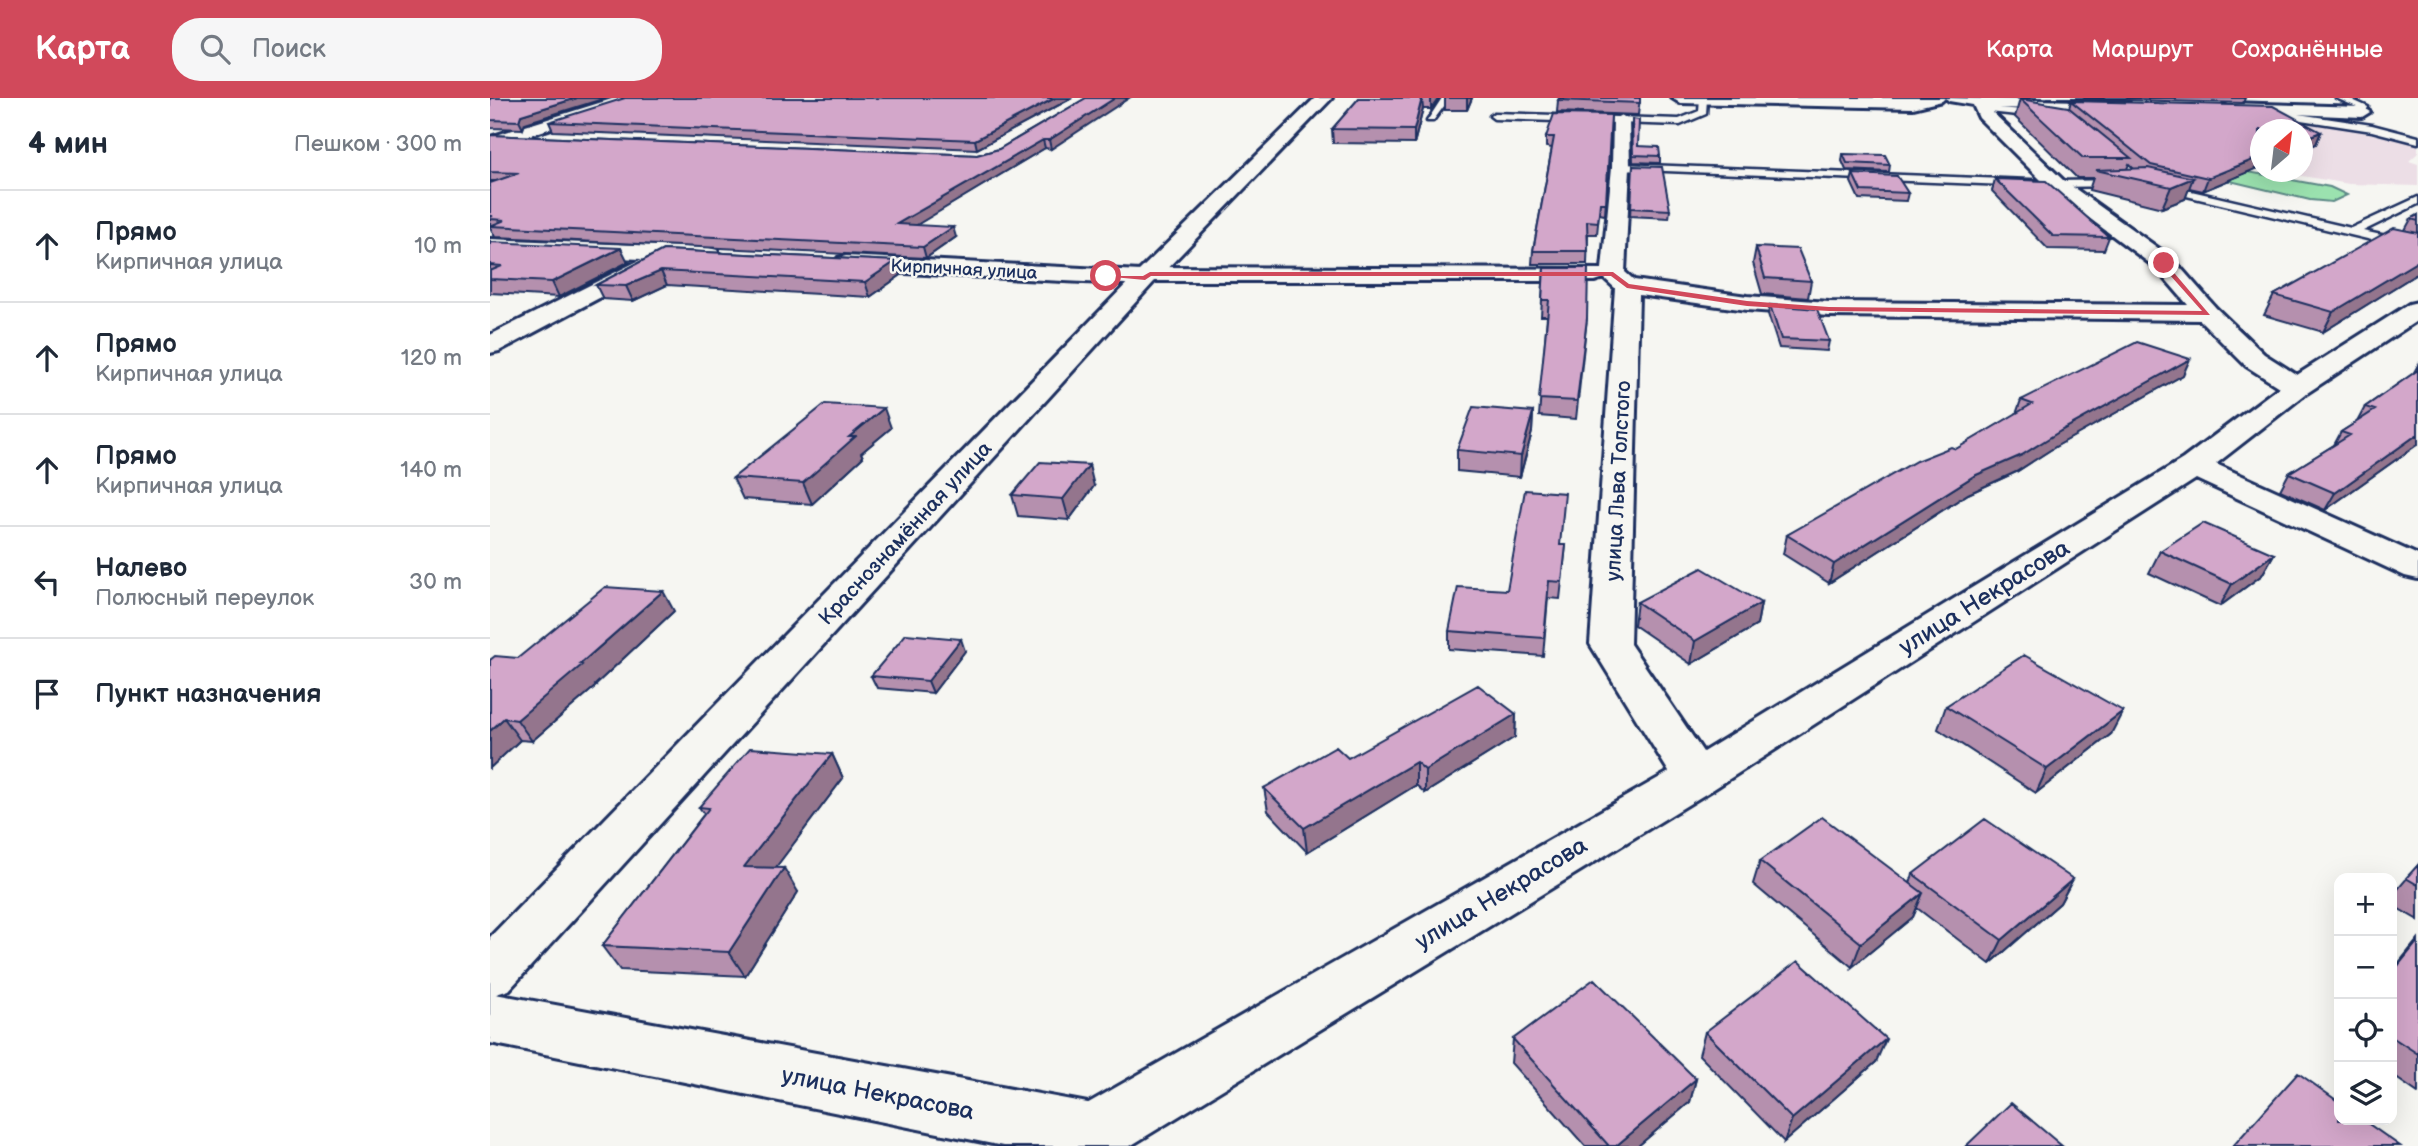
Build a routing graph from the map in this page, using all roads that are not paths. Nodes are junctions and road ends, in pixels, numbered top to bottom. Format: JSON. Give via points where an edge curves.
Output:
{"nodes":[{"id":1,"x":630,"y":98,"type":"edge"},
{"id":2,"x":1324,"y":98,"type":"edge"},
{"id":3,"x":1446,"y":98,"type":"edge"},
{"id":4,"x":1680,"y":98,"type":"edge"},
{"id":5,"x":1937,"y":98,"type":"edge"},
{"id":6,"x":1954,"y":98,"type":"edge"},
{"id":7,"x":2340,"y":98,"type":"edge"},
{"id":8,"x":1703,"y":99,"type":"edge"},
{"id":9,"x":1810,"y":99,"type":"edge"},
{"id":10,"x":1913,"y":103,"type":"junction"},
{"id":11,"x":1980,"y":105,"type":"junction"},
{"id":12,"x":2144,"y":106,"type":"edge"},
{"id":13,"x":2212,"y":108,"type":"edge"},
{"id":14,"x":2253,"y":109,"type":"junction"},
{"id":15,"x":2362,"y":112,"type":"joint"},
{"id":16,"x":1494,"y":116,"type":"dead end"},
{"id":17,"x":1430,"y":120,"type":"dead end"},
{"id":18,"x":1680,"y":122,"type":"junction"},
{"id":19,"x":490,"y":136,"type":"edge"},
{"id":20,"x":510,"y":137,"type":"junction"},
{"id":21,"x":1626,"y":138,"type":"junction"},
{"id":22,"x":565,"y":139,"type":"edge"},
{"id":23,"x":2418,"y":140,"type":"edge"},
{"id":24,"x":490,"y":143,"type":"edge"},
{"id":25,"x":2129,"y":183,"type":"edge"},
{"id":26,"x":2056,"y":184,"type":"junction"},
{"id":27,"x":2154,"y":186,"type":"edge"},
{"id":28,"x":2418,"y":200,"type":"edge"},
{"id":29,"x":2353,"y":232,"type":"junction"},
{"id":30,"x":490,"y":246,"type":"edge"},
{"id":31,"x":2418,"y":247,"type":"edge"},
{"id":32,"x":668,"y":253,"type":"junction"},
{"id":33,"x":736,"y":257,"type":"edge"},
{"id":34,"x":818,"y":261,"type":"edge"},
{"id":35,"x":1147,"y":276,"type":"junction"},
{"id":36,"x":1620,"y":280,"type":"junction"},
{"id":37,"x":2418,"y":309,"type":"edge"},
{"id":38,"x":2207,"y":313,"type":"junction"},
{"id":39,"x":490,"y":345,"type":"edge"},
{"id":40,"x":2297,"y":387,"type":"junction"},
{"id":41,"x":2194,"y":466,"type":"junction"},
{"id":42,"x":2418,"y":568,"type":"edge"},
{"id":43,"x":1696,"y":778,"type":"junction"},
{"id":44,"x":490,"y":973,"type":"edge"},
{"id":45,"x":490,"y":1018,"type":"edge"},
{"id":46,"x":1095,"y":1140,"type":"edge"}],
"edges":[{"from":1,"to":20,"type":"street"},
{"from":2,"to":35,"type":"street","name":"Краснознамённая улица"},
{"from":3,"to":17,"type":"lane"},
{"from":4,"to":8,"type":"street"},
{"from":5,"to":10,"type":"street"},
{"from":6,"to":11,"type":"street"},
{"from":7,"to":15,"type":"lane","via":[[2364,107]]},
{"from":8,"to":9,"type":"street"},
{"from":8,"to":18,"type":"lane","via":[[1703,112]]},
{"from":9,"to":10,"type":"street"},
{"from":10,"to":11,"type":"street"},
{"from":11,"to":12,"type":"street","via":[[2056,113]]},
{"from":11,"to":26,"type":"street"},
{"from":13,"to":14,"type":"street"},
{"from":14,"to":15,"type":"street"},
{"from":14,"to":23,"type":"lane"},
{"from":16,"to":21,"type":"lane"},
{"from":18,"to":21,"type":"lane"},
{"from":18,"to":21,"type":"lane"},
{"from":19,"to":20,"type":"street"},
{"from":20,"to":22,"type":"street"},
{"from":20,"to":24,"type":"street"},
{"from":21,"to":26,"type":"lane"},
{"from":21,"to":36,"type":"street","name":"улица Льва Толстого"},
{"from":25,"to":26,"type":"lane"},
{"from":26,"to":38,"type":"street","via":[[2164,263]]},
{"from":27,"to":29,"type":"lane"},
{"from":28,"to":29,"type":"lane"},
{"from":29,"to":31,"type":"lane"},
{"from":30,"to":32,"type":"street"},
{"from":32,"to":33,"type":"street"},
{"from":32,"to":39,"type":"street"},
{"from":34,"to":35,"type":"street","name":"Кирпичная улица"},
{"from":35,"to":36,"type":"street","name":"Кирпичная улица"},
{"from":35,"to":44,"type":"street","name":"Краснознамённая улица"},
{"from":36,"to":38,"type":"street","name":"Кирпичная улица","via":[[1747,303],[1829,309]]},
{"from":36,"to":43,"type":"street","name":"улица Льва Толстого","via":[[1610,644]]},
{"from":37,"to":40,"type":"street","name":"улица Некрасова"},
{"from":38,"to":40,"type":"street","via":[[2255,360]]},
{"from":40,"to":41,"type":"street","name":"улица Некрасова"},
{"from":41,"to":42,"type":"street"},
{"from":41,"to":43,"type":"street","name":"улица Некрасова"},
{"from":43,"to":46,"type":"street","name":"улица Некрасова"},
{"from":45,"to":46,"type":"street","name":"улица Некрасова"}]}
